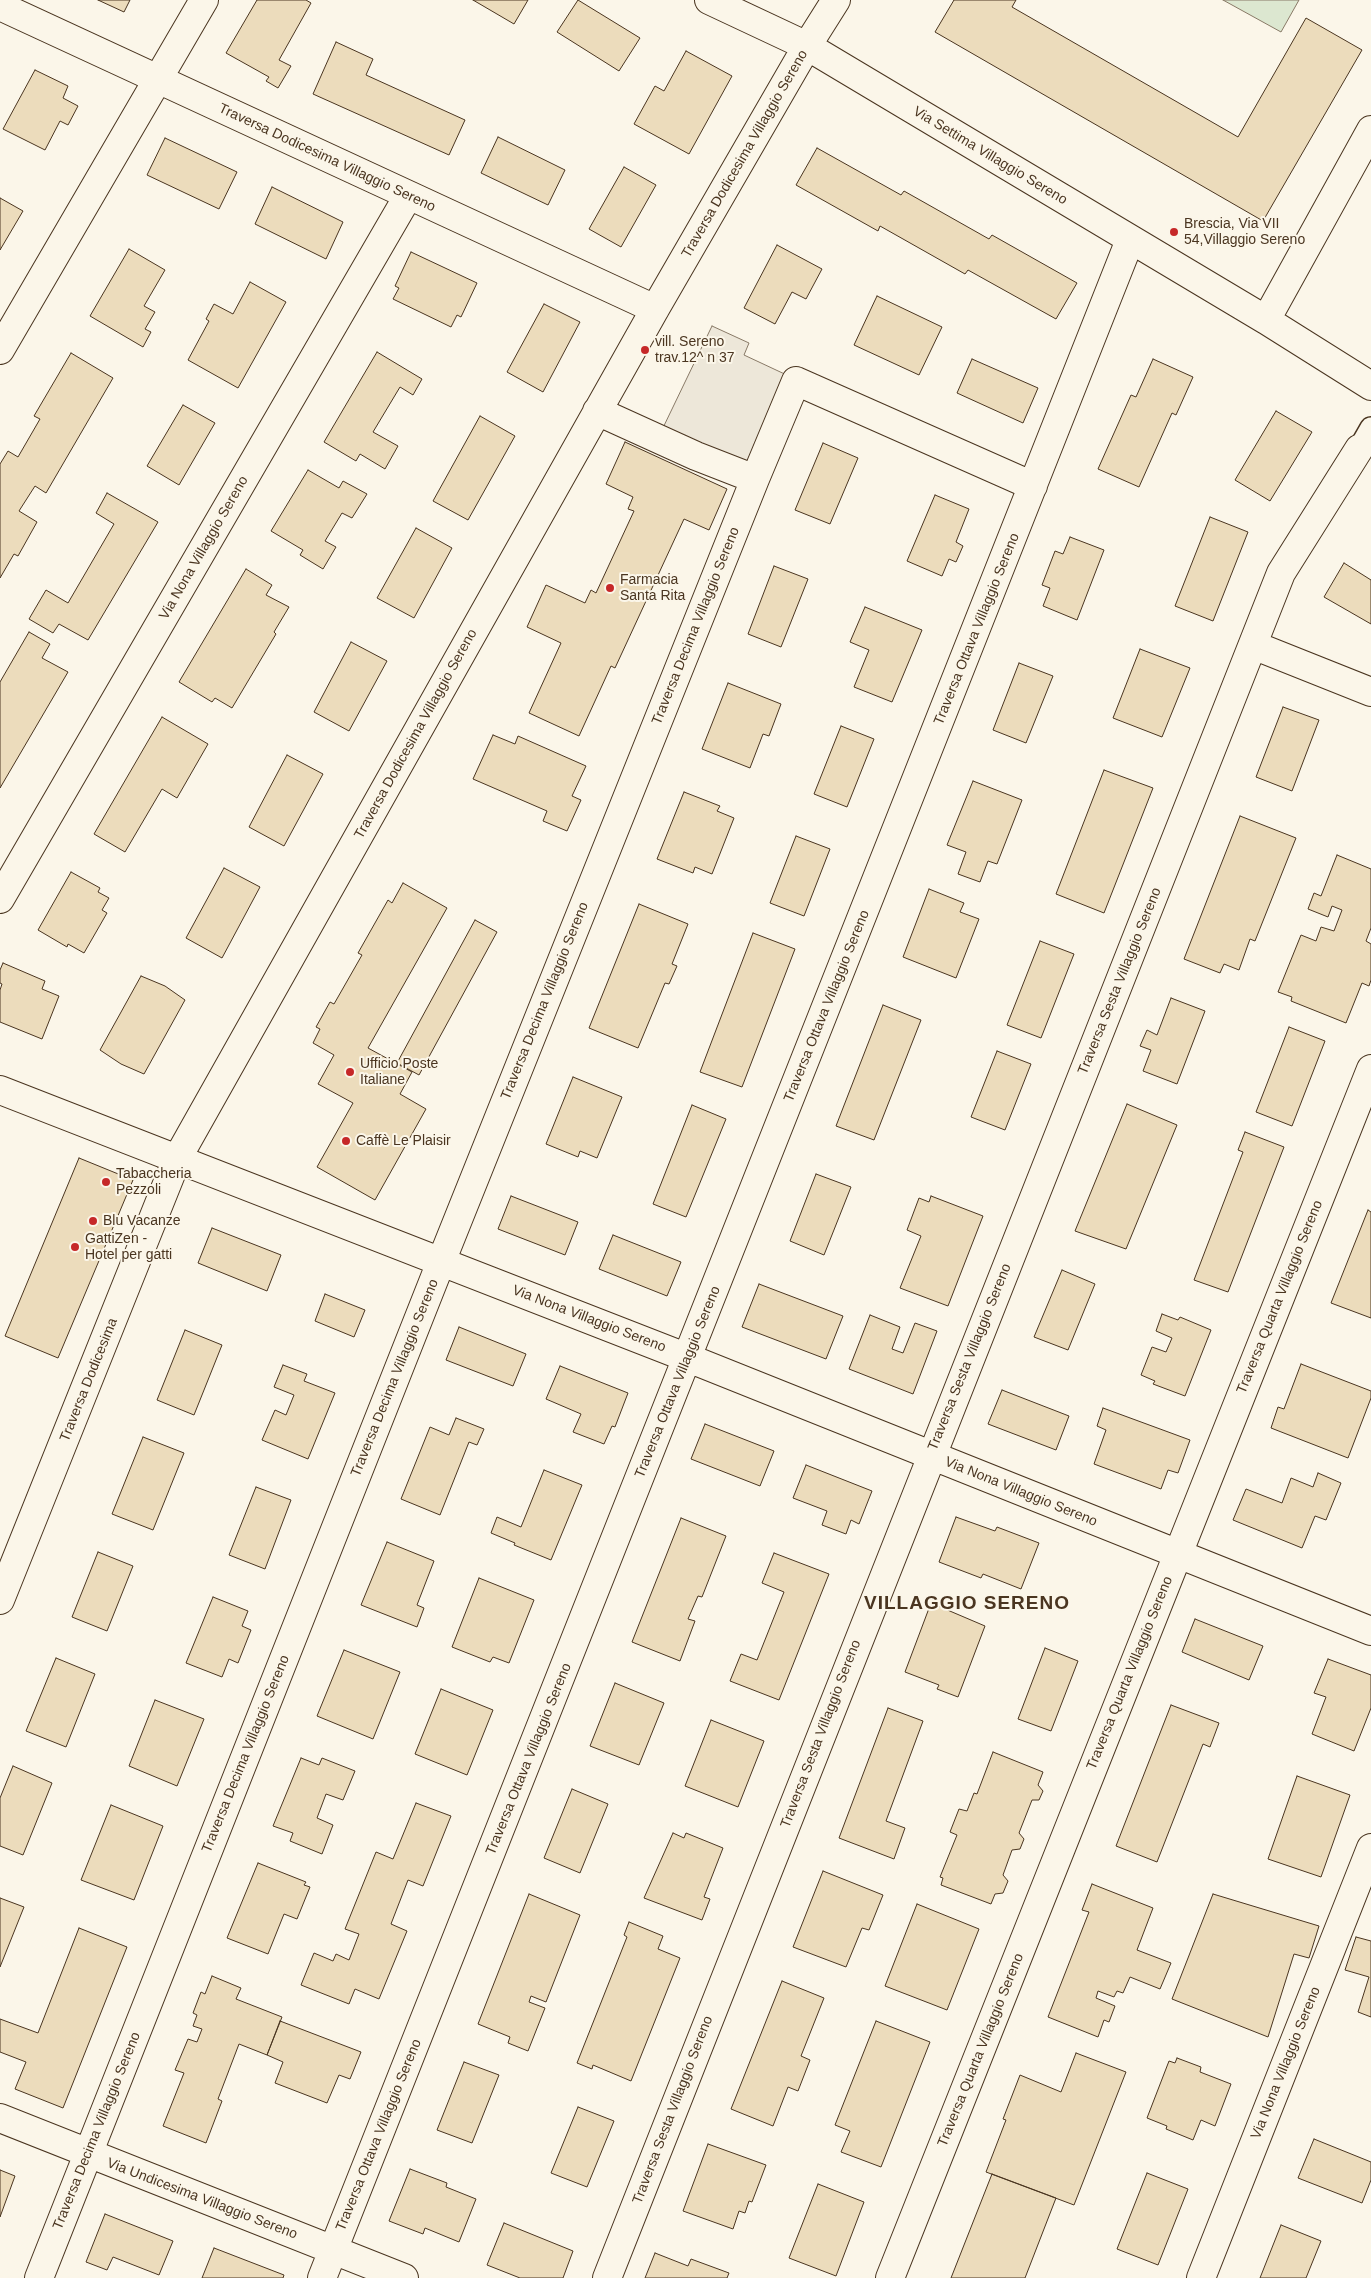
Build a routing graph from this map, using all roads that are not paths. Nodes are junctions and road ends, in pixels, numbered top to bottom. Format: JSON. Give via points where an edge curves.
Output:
{"nodes":[{"id":1,"x":204,"y":0,"type":"edge"},
{"id":2,"x":709,"y":0,"type":"edge"},
{"id":3,"x":836,"y":0,"type":"edge"},
{"id":4,"x":0,"y":6,"type":"edge"},
{"id":5,"x":807,"y":46,"type":"junction"},
{"id":6,"x":157,"y":78,"type":"junction"},
{"id":7,"x":1371,"y":130,"type":"edge"},
{"id":8,"x":408,"y":196,"type":"junction"},
{"id":9,"x":1130,"y":240,"type":"junction"},
{"id":10,"x":655,"y":309,"type":"junction"},
{"id":11,"x":1266,"y":320,"type":"junction"},
{"id":12,"x":0,"y":350,"type":"edge"},
{"id":13,"x":1371,"y":386,"type":"edge"},
{"id":14,"x":597,"y":412,"type":"junction"},
{"id":15,"x":1365,"y":438,"type":"edge"},
{"id":16,"x":755,"y":478,"type":"junction"},
{"id":17,"x":1033,"y":486,"type":"junction"},
{"id":18,"x":1253,"y":645,"type":"junction"},
{"id":19,"x":1371,"y":692,"type":"edge"},
{"id":20,"x":0,"y":899,"type":"edge"},
{"id":21,"x":1371,"y":1069,"type":"edge"},
{"id":22,"x":0,"y":1090,"type":"edge"},
{"id":23,"x":177,"y":1159,"type":"junction"},
{"id":24,"x":441,"y":1262,"type":"junction"},
{"id":25,"x":688,"y":1358,"type":"junction"},
{"id":26,"x":930,"y":1456,"type":"junction"},
{"id":27,"x":1177,"y":1554,"type":"junction"},
{"id":28,"x":0,"y":1600,"type":"edge"},
{"id":29,"x":1371,"y":1631,"type":"edge"},
{"id":30,"x":1371,"y":1848,"type":"edge"},
{"id":31,"x":0,"y":2118,"type":"edge"},
{"id":32,"x":88,"y":2154,"type":"junction"},
{"id":33,"x":333,"y":2250,"type":"junction"},
{"id":34,"x":39,"y":2278,"type":"edge"},
{"id":35,"x":322,"y":2278,"type":"edge"},
{"id":36,"x":404,"y":2278,"type":"edge"},
{"id":37,"x":607,"y":2278,"type":"edge"},
{"id":38,"x":890,"y":2278,"type":"edge"},
{"id":39,"x":1202,"y":2278,"type":"edge"}],
"edges":[{"from":1,"to":6,"type":"street"},
{"from":2,"to":5,"type":"street","name":"Via Settima Villaggio Sereno"},
{"from":3,"to":5,"type":"street","name":"Traversa Dodicesima Villaggio Sereno"},
{"from":4,"to":6,"type":"street","name":"Traversa Dodicesima Villaggio Sereno"},
{"from":5,"to":9,"type":"street","name":"Via Settima Villaggio Sereno"},
{"from":5,"to":10,"type":"street","name":"Traversa Dodicesima Villaggio Sereno"},
{"from":6,"to":8,"type":"street","name":"Traversa Dodicesima Villaggio Sereno"},
{"from":6,"to":12,"type":"street"},
{"from":7,"to":11,"type":"street"},
{"from":8,"to":10,"type":"street","name":"Traversa Dodicesima Villaggio Sereno"},
{"from":8,"to":20,"type":"street","name":"Via Nona Villaggio Sereno"},
{"from":9,"to":11,"type":"street","name":"Via Settima Villaggio Sereno"},
{"from":9,"to":17,"type":"street","name":"Traversa Ottava Villaggio Sereno"},
{"from":10,"to":14,"type":"street","name":"Traversa Dodicesima Villaggio Sereno"},
{"from":11,"to":13,"type":"street","name":"Via Settima Villaggio Sereno"},
{"from":14,"to":16,"type":"street"},
{"from":14,"to":23,"type":"street","name":"Traversa Dodicesima Villaggio Sereno"},
{"from":15,"to":18,"type":"street","name":"Traversa Sesta Villaggio Sereno","via":[[1281,573]]},
{"from":16,"to":17,"type":"street","name":"Traversa Decima Villaggio Sereno","via":[[796,381]]},
{"from":16,"to":24,"type":"street","name":"Traversa Decima Villaggio Sereno"},
{"from":17,"to":25,"type":"street","name":"Traversa Ottava Villaggio Sereno"},
{"from":18,"to":19,"type":"street"},
{"from":18,"to":26,"type":"street","name":"Traversa Sesta Villaggio Sereno"},
{"from":21,"to":27,"type":"street","name":"Traversa Quarta Villaggio Sereno"},
{"from":22,"to":23,"type":"street","name":"Via Nona Villaggio Sereno"},
{"from":23,"to":24,"type":"street","name":"Via Nona Villaggio Sereno"},
{"from":23,"to":28,"type":"street","name":"Traversa Dodicesima"},
{"from":24,"to":25,"type":"street","name":"Via Nona Villaggio Sereno"},
{"from":24,"to":32,"type":"street","name":"Traversa Decima Villaggio Sereno"},
{"from":25,"to":26,"type":"street","name":"Via Nona Villaggio Sereno"},
{"from":25,"to":33,"type":"street","name":"Traversa Ottava Villaggio Sereno"},
{"from":26,"to":27,"type":"street","name":"Via Nona Villaggio Sereno"},
{"from":26,"to":37,"type":"street","name":"Traversa Sesta Villaggio Sereno"},
{"from":27,"to":29,"type":"street","name":"Via Nona Villaggio Sereno"},
{"from":27,"to":38,"type":"street","name":"Traversa Quarta Villaggio Sereno"},
{"from":30,"to":39,"type":"street","name":"Via Nona Villaggio Sereno"},
{"from":31,"to":32,"type":"street","name":"Via Undicesima Villaggio Sereno"},
{"from":32,"to":33,"type":"street","name":"Via Undicesima Villaggio Sereno"},
{"from":32,"to":34,"type":"street","name":"Traversa Decima Villaggio Sereno"},
{"from":33,"to":35,"type":"street","name":"Traversa Ottava Villaggio Sereno"},
{"from":33,"to":36,"type":"street","name":"Via Undicesima Villaggio Sereno"}]}
